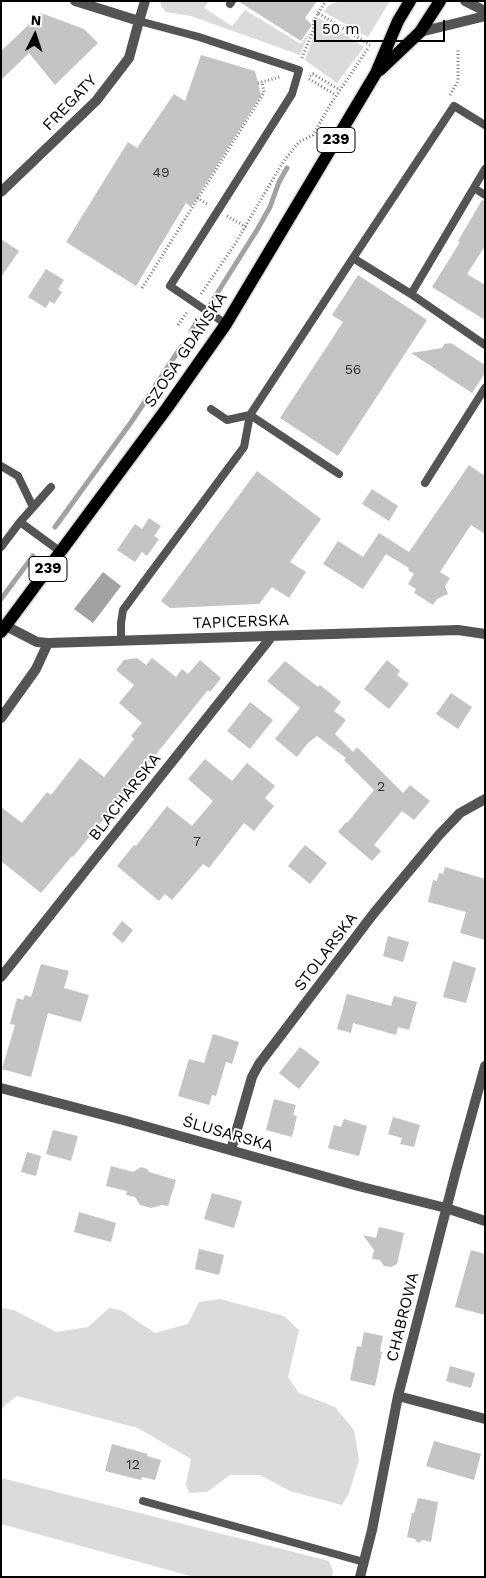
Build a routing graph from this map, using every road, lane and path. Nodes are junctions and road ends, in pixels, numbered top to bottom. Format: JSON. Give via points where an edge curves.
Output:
{"nodes":[{"id":1,"x":75,"y":1,"type":"edge"},
{"id":2,"x":145,"y":1,"type":"edge"},
{"id":3,"x":326,"y":1,"type":"edge"},
{"id":4,"x":410,"y":1,"type":"edge"},
{"id":5,"x":440,"y":1,"type":"edge"},
{"id":6,"x":465,"y":1,"type":"edge"},
{"id":7,"x":485,"y":11,"type":"edge"},
{"id":8,"x":318,"y":13,"type":"junction"},
{"id":9,"x":485,"y":16,"type":"edge"},
{"id":10,"x":139,"y":21,"type":"junction"},
{"id":11,"x":420,"y":32,"type":"junction"},
{"id":12,"x":375,"y":38,"type":"dead end"},
{"id":13,"x":370,"y":46,"type":"junction"},
{"id":14,"x":458,"y":48,"type":"dead end"},
{"id":15,"x":299,"y":70,"type":"junction"},
{"id":16,"x":376,"y":73,"type":"junction"},
{"id":17,"x":307,"y":78,"type":"dead end"},
{"id":18,"x":262,"y":82,"type":"dead end"},
{"id":19,"x":321,"y":86,"type":"dead end"},
{"id":20,"x":340,"y":90,"type":"junction"},
{"id":21,"x":336,"y":95,"type":"junction"},
{"id":22,"x":454,"y":106,"type":"junction"},
{"id":23,"x":485,"y":125,"type":"edge"},
{"id":24,"x":485,"y":169,"type":"edge"},
{"id":25,"x":474,"y":188,"type":"junction"},
{"id":26,"x":1,"y":192,"type":"edge"},
{"id":27,"x":485,"y":195,"type":"edge"},
{"id":28,"x":353,"y":258,"type":"junction"},
{"id":29,"x":142,"y":288,"type":"dead end"},
{"id":30,"x":411,"y":294,"type":"junction"},
{"id":31,"x":198,"y":299,"type":"dead end"},
{"id":32,"x":190,"y":309,"type":"dead end"},
{"id":33,"x":226,"y":324,"type":"junction"},
{"id":34,"x":178,"y":325,"type":"dead end"},
{"id":35,"x":485,"y":346,"type":"edge"},
{"id":36,"x":485,"y":388,"type":"edge"},
{"id":37,"x":211,"y":409,"type":"dead end"},
{"id":38,"x":250,"y":415,"type":"junction"},
{"id":39,"x":1,"y":466,"type":"edge"},
{"id":40,"x":340,"y":474,"type":"dead end"},
{"id":41,"x":426,"y":483,"type":"dead end"},
{"id":42,"x":51,"y":487,"type":"dead end"},
{"id":43,"x":33,"y":507,"type":"junction"},
{"id":44,"x":20,"y":522,"type":"junction"},
{"id":45,"x":1,"y":547,"type":"edge"},
{"id":46,"x":60,"y":552,"type":"junction"},
{"id":47,"x":4,"y":629,"type":"edge"},
{"id":48,"x":483,"y":631,"type":"edge"},
{"id":49,"x":272,"y":636,"type":"junction"},
{"id":50,"x":121,"y":640,"type":"junction"},
{"id":51,"x":48,"y":643,"type":"junction"},
{"id":52,"x":1,"y":718,"type":"edge"},
{"id":53,"x":485,"y":799,"type":"edge"},
{"id":54,"x":1,"y":977,"type":"edge"},
{"id":55,"x":485,"y":1066,"type":"edge"},
{"id":56,"x":1,"y":1088,"type":"edge"},
{"id":57,"x":231,"y":1150,"type":"junction"},
{"id":58,"x":446,"y":1208,"type":"junction"},
{"id":59,"x":485,"y":1221,"type":"edge"},
{"id":60,"x":398,"y":1396,"type":"junction"},
{"id":61,"x":485,"y":1419,"type":"edge"},
{"id":62,"x":143,"y":1501,"type":"dead end"},
{"id":63,"x":364,"y":1562,"type":"junction"},
{"id":64,"x":360,"y":1577,"type":"edge"}],
"edges":[{"from":1,"to":10,"type":"street"},
{"from":2,"to":10,"type":"street","name":"FREGATY"},
{"from":3,"to":8,"type":"path"},
{"from":4,"to":16,"type":"main road","name":"SZOSA GDAŃSKA","number":"239"},
{"from":5,"to":11,"type":"main road","name":"SZOSA GDAŃSKA","number":"239"},
{"from":6,"to":7,"type":"street"},
{"from":8,"to":13,"type":"path"},
{"from":8,"to":15,"type":"path"},
{"from":9,"to":11,"type":"street"},
{"from":10,"to":15,"type":"lane"},
{"from":10,"to":26,"type":"street","name":"FREGATY","via":[[129,58],[96,101]]},
{"from":11,"to":16,"type":"main road","name":"SZOSA GDAŃSKA","number":"239"},
{"from":12,"to":13,"type":"path"},
{"from":13,"to":20,"type":"path"},
{"from":14,"to":22,"type":"path","via":[[458,81],[448,100]]},
{"from":15,"to":33,"type":"lane","via":[[292,94],[170,286]]},
{"from":16,"to":33,"type":"main road","name":"SZOSA GDAŃSKA","number":"239"},
{"from":17,"to":20,"type":"path","via":[[313,74]]},
{"from":18,"to":29,"type":"path","via":[[264,92],[260,99]]},
{"from":19,"to":21,"type":"path"},
{"from":20,"to":21,"type":"path"},
{"from":21,"to":31,"type":"path","via":[[313,135],[299,142],[283,162]]},
{"from":22,"to":23,"type":"lane"},
{"from":22,"to":28,"type":"lane"},
{"from":24,"to":25,"type":"lane"},
{"from":25,"to":27,"type":"lane"},
{"from":25,"to":30,"type":"lane"},
{"from":28,"to":30,"type":"lane"},
{"from":28,"to":38,"type":"lane"},
{"from":30,"to":35,"type":"lane"},
{"from":32,"to":34,"type":"path"},
{"from":33,"to":46,"type":"main road","name":"SZOSA GDAŃSKA","number":"239"},
{"from":36,"to":41,"type":"lane"},
{"from":37,"to":38,"type":"lane","via":[[227,420]]},
{"from":38,"to":40,"type":"lane"},
{"from":38,"to":50,"type":"lane","via":[[244,447],[123,610]]},
{"from":39,"to":43,"type":"lane","via":[[18,476]]},
{"from":42,"to":43,"type":"lane"},
{"from":43,"to":44,"type":"lane"},
{"from":44,"to":45,"type":"lane"},
{"from":44,"to":46,"type":"lane"},
{"from":46,"to":47,"type":"main road","name":"SZOSA GDAŃSKA","number":"239"},
{"from":47,"to":51,"type":"street","name":"TAPICERSKA"},
{"from":48,"to":49,"type":"street","name":"TAPICERSKA"},
{"from":49,"to":50,"type":"street","name":"TAPICERSKA"},
{"from":49,"to":54,"type":"street","name":"BLACHARSKA"},
{"from":50,"to":51,"type":"street","name":"TAPICERSKA"},
{"from":51,"to":52,"type":"street","via":[[36,669]]},
{"from":53,"to":57,"type":"street","name":"STOLARSKA","via":[[460,812],[439,835],[374,913],[259,1064],[252,1077]]},
{"from":55,"to":58,"type":"street","name":"CHABROWA"},
{"from":56,"to":57,"type":"street","name":"ŚLUSARSKA"},
{"from":57,"to":58,"type":"street","name":"ŚLUSARSKA"},
{"from":58,"to":59,"type":"street","name":"ŚLUSARSKA"},
{"from":58,"to":60,"type":"street","name":"CHABROWA"},
{"from":60,"to":61,"type":"street"},
{"from":60,"to":63,"type":"street","name":"CHABROWA"},
{"from":62,"to":63,"type":"lane"},
{"from":63,"to":64,"type":"street","name":"CHABROWA"}]}
